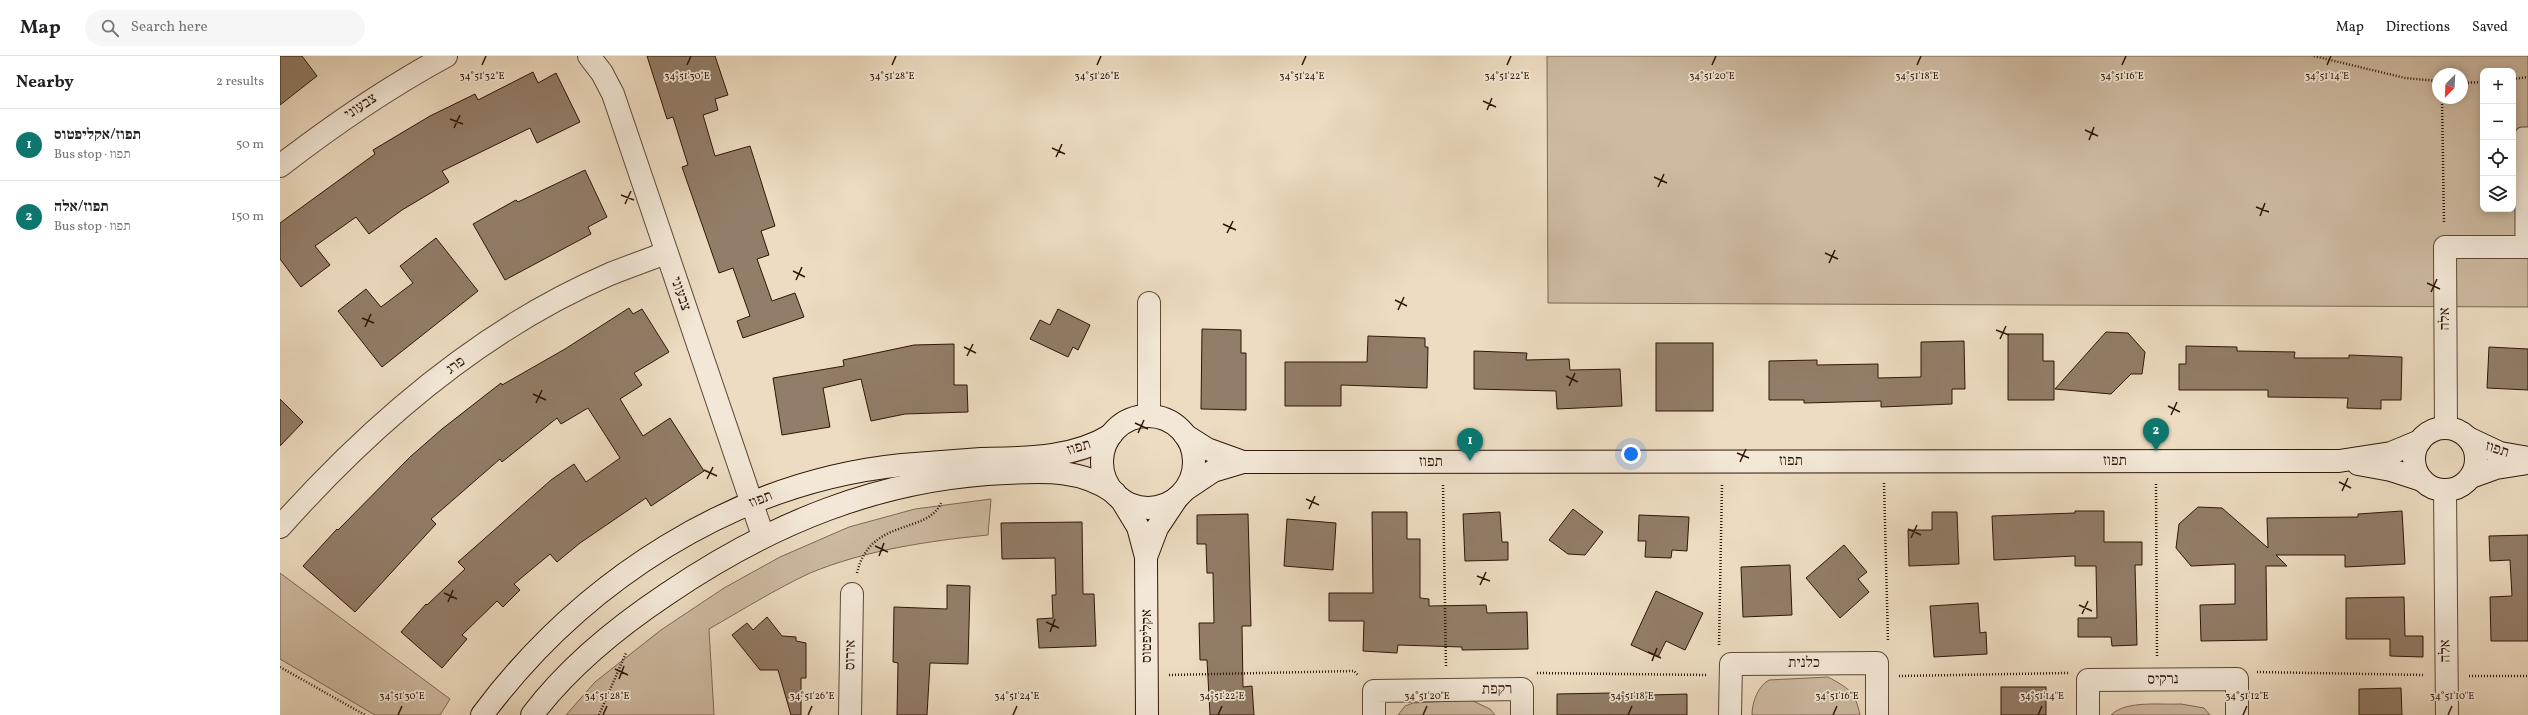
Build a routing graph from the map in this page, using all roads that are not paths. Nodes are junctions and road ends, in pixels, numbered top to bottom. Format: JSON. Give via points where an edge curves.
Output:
{"nodes":[{"id":1,"x":446,"y":56,"type":"edge"},
{"id":2,"x":589,"y":56,"type":"edge"},
{"id":3,"x":2528,"y":134,"type":"edge"},
{"id":4,"x":280,"y":166,"type":"edge"},
{"id":5,"x":2525,"y":247,"type":"edge"},
{"id":6,"x":666,"y":253,"type":"junction"},
{"id":7,"x":1149,"y":303,"type":"dead end"},
{"id":8,"x":1149,"y":416,"type":"junction"},
{"id":9,"x":2446,"y":428,"type":"junction"},
{"id":10,"x":1110,"y":435,"type":"junction"},
{"id":11,"x":1185,"y":435,"type":"junction"},
{"id":12,"x":2468,"y":438,"type":"junction"},
{"id":13,"x":2420,"y":441,"type":"junction"},
{"id":14,"x":2528,"y":458,"type":"edge"},
{"id":15,"x":2339,"y":461,"type":"junction"},
{"id":16,"x":1243,"y":462,"type":"junction"},
{"id":17,"x":2528,"y":463,"type":"edge"},
{"id":18,"x":2471,"y":477,"type":"junction"},
{"id":19,"x":2422,"y":480,"type":"junction"},
{"id":20,"x":2445,"y":490,"type":"junction"},
{"id":21,"x":1183,"y":492,"type":"junction"},
{"id":22,"x":1118,"y":496,"type":"junction"},
{"id":23,"x":751,"y":503,"type":"junction"},
{"id":24,"x":280,"y":527,"type":"edge"},
{"id":25,"x":762,"y":536,"type":"junction"},
{"id":26,"x":1146,"y":557,"type":"junction"},
{"id":27,"x":852,"y":594,"type":"road end"},
{"id":28,"x":482,"y":715,"type":"edge"},
{"id":29,"x":532,"y":715,"type":"edge"},
{"id":30,"x":850,"y":715,"type":"edge"},
{"id":31,"x":1147,"y":715,"type":"edge"},
{"id":32,"x":1374,"y":715,"type":"edge"},
{"id":33,"x":1522,"y":715,"type":"edge"},
{"id":34,"x":1730,"y":715,"type":"edge"},
{"id":35,"x":1877,"y":715,"type":"edge"},
{"id":36,"x":2088,"y":715,"type":"edge"},
{"id":37,"x":2237,"y":715,"type":"edge"},
{"id":38,"x":2447,"y":715,"type":"edge"}],
"edges":[{"from":1,"to":4,"type":"street","name":"צבעוני","via":[[401,81],[346,117]]},
{"from":2,"to":6,"type":"street","name":"צבעוני","via":[[613,94]]},
{"from":3,"to":5,"type":"lane","via":[[2522,134]]},
{"from":5,"to":9,"type":"street","name":"אלה","via":[[2445,247]]},
{"from":6,"to":23,"type":"street","name":"צבעוני"},
{"from":6,"to":24,"type":"street","name":"פרג","via":[[609,275],[553,303],[500,334],[448,370],[352,452]]},
{"from":7,"to":8,"type":"street"},
{"from":8,"to":10,"type":"street","via":[[1123,423]]},
{"from":8,"to":11,"type":"street","via":[[1167,420]]},
{"from":9,"to":12,"type":"street","via":[[2458,430]]},
{"from":9,"to":13,"type":"street","via":[[2434,430]]},
{"from":10,"to":22,"type":"street","via":[[1103,452],[1102,470],[1109,486]]},
{"from":10,"to":23,"type":"street","name":"תפוז","via":[[1082,448],[1043,456],[901,465],[847,474],[800,486]]},
{"from":11,"to":16,"type":"street","name":"תפוז","via":[[1207,449]]},
{"from":11,"to":21,"type":"street","via":[[1191,446],[1194,463],[1190,480]]},
{"from":12,"to":14,"type":"street","name":"תפוז","via":[[2500,453]]},
{"from":12,"to":18,"type":"street","via":[[2475,448],[2477,460]]},
{"from":13,"to":15,"type":"street","name":"תפוז","via":[[2391,453]]},
{"from":13,"to":19,"type":"street","via":[[2414,458],[2416,470]]},
{"from":15,"to":16,"type":"street","name":"תפוז"},
{"from":15,"to":19,"type":"street","name":"תפוז","via":[[2391,470]]},
{"from":16,"to":21,"type":"street","name":"תפוז","via":[[1213,471]]},
{"from":17,"to":18,"type":"street","name":"תפוז","via":[[2496,468]]},
{"from":18,"to":20,"type":"street","via":[[2456,488]]},
{"from":19,"to":20,"type":"street","via":[[2433,488]]},
{"from":20,"to":38,"type":"street","name":"אלה"},
{"from":21,"to":22,"type":"street","via":[[1173,501],[1156,507],[1138,507]]},
{"from":21,"to":26,"type":"street","name":"אקליפטוס","via":[[1158,528]]},
{"from":22,"to":25,"type":"street","name":"תפוז","via":[[1091,480],[1056,471],[991,473],[949,478],[862,497]]},
{"from":22,"to":26,"type":"street","name":"אקליפטוס","via":[[1138,527]]},
{"from":23,"to":25,"type":"street","name":"צבעוני"},
{"from":23,"to":28,"type":"street","name":"תפוז","via":[[721,516],[655,554],[580,607],[542,643],[506,683]]},
{"from":25,"to":29,"type":"street","name":"תפוז","via":[[708,566],[606,638],[570,671]]},
{"from":26,"to":31,"type":"street","name":"אקליפטוס"},
{"from":27,"to":30,"type":"street","name":"אירוס"},
{"from":32,"to":33,"type":"street","name":"רקפת","via":[[1374,691],[1522,689]]},
{"from":34,"to":35,"type":"street","name":"כלנית","via":[[1731,670],[1877,670]]},
{"from":36,"to":37,"type":"street","name":"נרקיס","via":[[2088,680],[2237,679]]}]}
